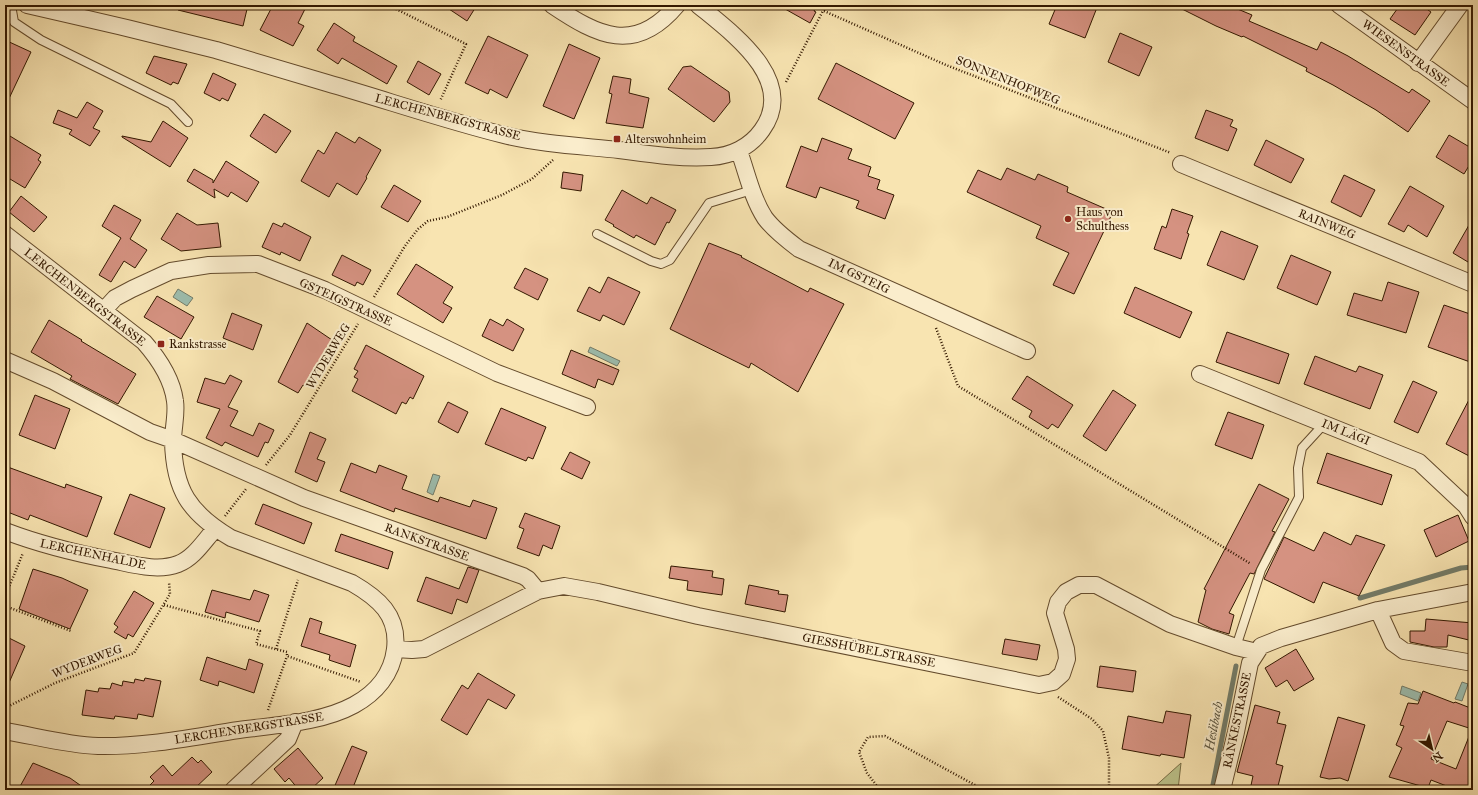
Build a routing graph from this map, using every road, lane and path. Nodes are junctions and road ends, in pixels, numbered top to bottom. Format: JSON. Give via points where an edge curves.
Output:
{"nodes":[{"id":1,"x":11,"y":5,"type":"edge"},
{"id":2,"x":27,"y":5,"type":"edge"},
{"id":3,"x":388,"y":5,"type":"edge"},
{"id":4,"x":552,"y":5,"type":"edge"},
{"id":5,"x":677,"y":5,"type":"edge"},
{"id":6,"x":699,"y":5,"type":"edge"},
{"id":7,"x":826,"y":5,"type":"edge"},
{"id":8,"x":1340,"y":5,"type":"edge"},
{"id":9,"x":1460,"y":5,"type":"edge"},
{"id":10,"x":824,"y":11,"type":"junction"},
{"id":11,"x":1418,"y":63,"type":"junction"},
{"id":12,"x":1473,"y":101,"type":"edge"},
{"id":13,"x":772,"y":106,"type":"junction"},
{"id":14,"x":434,"y":114,"type":"junction"},
{"id":15,"x":188,"y":122,"type":"dead end"},
{"id":16,"x":562,"y":144,"type":"junction"},
{"id":17,"x":739,"y":151,"type":"junction"},
{"id":18,"x":1181,"y":164,"type":"joint"},
{"id":19,"x":752,"y":190,"type":"junction"},
{"id":20,"x":5,"y":234,"type":"edge"},
{"id":21,"x":597,"y":234,"type":"dead end"},
{"id":22,"x":1473,"y":284,"type":"edge"},
{"id":23,"x":928,"y":307,"type":"junction"},
{"id":24,"x":104,"y":310,"type":"junction"},
{"id":25,"x":367,"y":310,"type":"junction"},
{"id":26,"x":1027,"y":351,"type":"dead end"},
{"id":27,"x":5,"y":360,"type":"edge"},
{"id":28,"x":1200,"y":374,"type":"dead end"},
{"id":29,"x":586,"y":407,"type":"dead end"},
{"id":30,"x":1324,"y":424,"type":"junction"},
{"id":31,"x":173,"y":440,"type":"junction"},
{"id":32,"x":257,"y":476,"type":"junction"},
{"id":33,"x":1473,"y":517,"type":"edge"},
{"id":34,"x":215,"y":528,"type":"junction"},
{"id":35,"x":5,"y":531,"type":"edge"},
{"id":36,"x":28,"y":540,"type":"junction"},
{"id":37,"x":303,"y":564,"type":"junction"},
{"id":38,"x":169,"y":568,"type":"junction"},
{"id":39,"x":1261,"y":570,"type":"junction"},
{"id":40,"x":538,"y":592,"type":"junction"},
{"id":41,"x":1473,"y":592,"type":"edge"},
{"id":42,"x":5,"y":597,"type":"edge"},
{"id":43,"x":164,"y":605,"type":"junction"},
{"id":44,"x":5,"y":606,"type":"edge"},
{"id":45,"x":1378,"y":610,"type":"junction"},
{"id":46,"x":71,"y":631,"type":"dead end"},
{"id":47,"x":1236,"y":647,"type":"junction"},
{"id":48,"x":276,"y":649,"type":"junction"},
{"id":49,"x":395,"y":649,"type":"junction"},
{"id":50,"x":1256,"y":652,"type":"junction"},
{"id":51,"x":287,"y":656,"type":"junction"},
{"id":52,"x":1473,"y":663,"type":"edge"},
{"id":53,"x":1039,"y":685,"type":"junction"},
{"id":54,"x":378,"y":688,"type":"junction"},
{"id":55,"x":5,"y":708,"type":"edge"},
{"id":56,"x":295,"y":722,"type":"junction"},
{"id":57,"x":263,"y":727,"type":"junction"},
{"id":58,"x":5,"y":731,"type":"edge"},
{"id":59,"x":233,"y":790,"type":"edge"},
{"id":60,"x":880,"y":790,"type":"edge"},
{"id":61,"x":984,"y":790,"type":"edge"},
{"id":62,"x":1109,"y":790,"type":"edge"},
{"id":63,"x":1222,"y":790,"type":"edge"}],
"edges":[{"from":1,"to":15,"type":"lane","via":[[14,22],[41,40],[171,104]]},
{"from":2,"to":14,"type":"street","name":"LERCHENBERGSTRASSE","via":[[215,50]]},
{"from":3,"to":14,"type":"path","via":[[466,44]]},
{"from":4,"to":5,"type":"street","via":[[599,32],[627,37],[655,26]]},
{"from":6,"to":13,"type":"street","name":"LERCHENBERGSTRASSE","via":[[744,44],[760,65],[771,89]]},
{"from":7,"to":10,"type":"path"},
{"from":8,"to":11,"type":"street","name":"WIESENSTRASSE"},
{"from":9,"to":11,"type":"street"},
{"from":10,"to":13,"type":"path"},
{"from":10,"to":18,"type":"path","name":"SONNENHOFWEG","via":[[946,65],[1183,157]]},
{"from":11,"to":12,"type":"street","name":"WIESENSTRASSE"},
{"from":13,"to":17,"type":"street","name":"LERCHENBERGSTRASSE","via":[[766,124],[756,138]]},
{"from":14,"to":16,"type":"street","name":"LERCHENBERGSTRASSE","via":[[506,135]]},
{"from":16,"to":17,"type":"street","name":"LERCHENBERGSTRASSE","via":[[694,158]]},
{"from":16,"to":25,"type":"path","name":"WYDERWEG","via":[[555,158],[532,178],[502,195],[447,217],[428,221],[418,229]]},
{"from":17,"to":19,"type":"street","name":"IM GSTEIG"},
{"from":18,"to":22,"type":"street","name":"RAINWEG"},
{"from":19,"to":21,"type":"lane","via":[[709,203],[670,260],[661,264]]},
{"from":19,"to":23,"type":"street","name":"IM GSTEIG","via":[[766,219],[800,249]]},
{"from":20,"to":24,"type":"street","name":"LERCHENBERGSTRASSE"},
{"from":23,"to":26,"type":"street","name":"IM GSTEIG"},
{"from":23,"to":39,"type":"path","via":[[958,386]]},
{"from":24,"to":25,"type":"street","name":"GSTEIGSTRASSE","via":[[115,298],[171,271],[209,264],[258,264],[325,290]]},
{"from":24,"to":31,"type":"street","name":"LERCHENBERGSTRASSE","via":[[144,342],[165,370],[175,402]]},
{"from":25,"to":29,"type":"street","name":"GSTEIGSTRASSE","via":[[497,373]]},
{"from":25,"to":32,"type":"path","name":"WYDERWEG","via":[[290,435]]},
{"from":27,"to":31,"type":"street","name":"RANKSTRASSE","via":[[53,381],[150,432]]},
{"from":28,"to":30,"type":"street","name":"IM LÄGI"},
{"from":30,"to":33,"type":"street","name":"IM LÄGI","via":[[1419,462],[1466,506]]},
{"from":30,"to":39,"type":"lane","via":[[1302,448],[1298,468],[1299,497]]},
{"from":31,"to":32,"type":"street","name":"RANKSTRASSE"},
{"from":31,"to":34,"type":"street","name":"LERCHENBERGSTRASSE","via":[[175,473],[181,487],[202,518]]},
{"from":32,"to":34,"type":"path","name":"WYDERWEG"},
{"from":32,"to":40,"type":"street","name":"RANKSTRASSE","via":[[304,498],[523,576]]},
{"from":34,"to":37,"type":"street","name":"LERCHENBERGSTRASSE","via":[[231,538]]},
{"from":34,"to":38,"type":"street","name":"LERCHENHALDE","via":[[192,555]]},
{"from":35,"to":36,"type":"street","name":"LERCHENHALDE"},
{"from":36,"to":38,"type":"street","name":"LERCHENHALDE","via":[[144,567]]},
{"from":36,"to":42,"type":"path"},
{"from":37,"to":48,"type":"path"},
{"from":37,"to":49,"type":"street","name":"LERCHENBERGSTRASSE","via":[[352,583],[376,598],[393,625]]},
{"from":38,"to":43,"type":"path","name":"WYDERWEG","via":[[170,594]]},
{"from":39,"to":47,"type":"lane"},
{"from":40,"to":49,"type":"street","name":"GIESSHÜBELSTRASSE","via":[[430,647],[418,650]]},
{"from":40,"to":53,"type":"street","name":"GIESSHÜBELSTRASSE","via":[[564,586],[575,587],[698,616]]},
{"from":41,"to":45,"type":"street"},
{"from":43,"to":48,"type":"path","via":[[260,631],[256,644]]},
{"from":43,"to":55,"type":"path","name":"WYDERWEG","via":[[134,653],[55,683]]},
{"from":44,"to":46,"type":"path"},
{"from":45,"to":50,"type":"street","via":[[1281,638],[1261,646]]},
{"from":45,"to":52,"type":"street","via":[[1392,642],[1404,651]]},
{"from":47,"to":50,"type":"street"},
{"from":47,"to":53,"type":"street","via":[[1170,624],[1096,584],[1079,585],[1066,592],[1058,602],[1055,613],[1066,649],[1067,659],[1062,674],[1053,682]]},
{"from":48,"to":51,"type":"path","via":[[287,652]]},
{"from":49,"to":54,"type":"street","name":"LERCHENBERGSTRASSE","via":[[391,667]]},
{"from":50,"to":63,"type":"street","name":"RÄNKESTRASSE","via":[[1250,663]]},
{"from":51,"to":54,"type":"path"},
{"from":51,"to":57,"type":"path"},
{"from":53,"to":62,"type":"path","via":[[1092,719],[1103,731],[1109,758]]},
{"from":54,"to":56,"type":"street","name":"LERCHENBERGSTRASSE","via":[[354,705],[338,712]]},
{"from":56,"to":57,"type":"street","name":"LERCHENBERGSTRASSE"},
{"from":56,"to":59,"type":"street","via":[[288,739]]},
{"from":57,"to":58,"type":"street","name":"LERCHENBERGSTRASSE","via":[[116,746],[77,744]]},
{"from":60,"to":61,"type":"path","via":[[867,772],[859,752],[868,737],[885,736]]}]}
